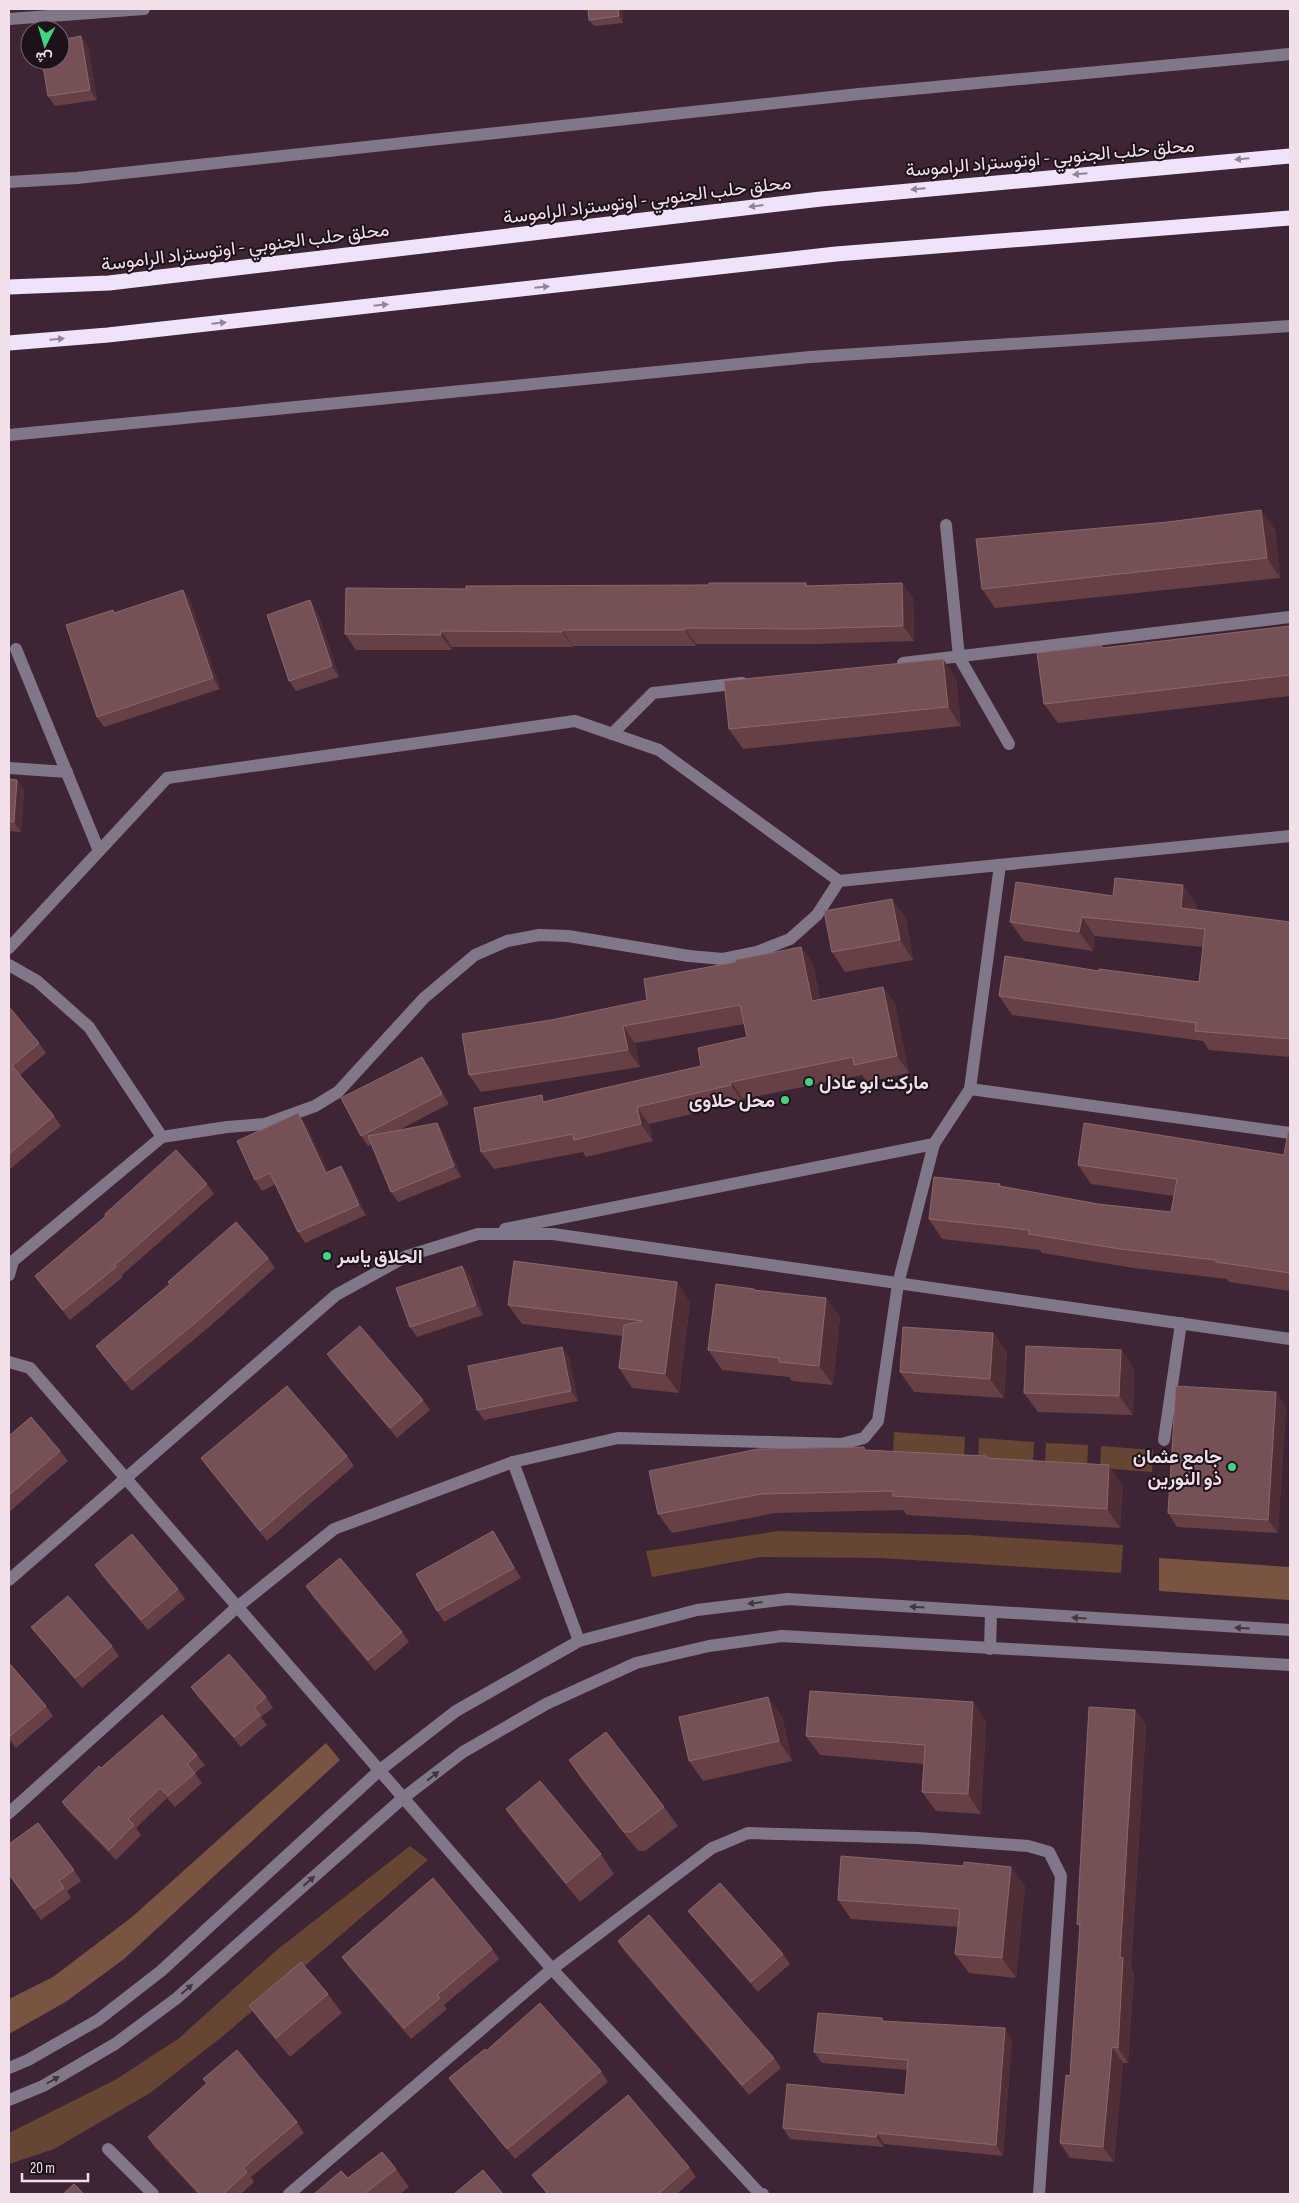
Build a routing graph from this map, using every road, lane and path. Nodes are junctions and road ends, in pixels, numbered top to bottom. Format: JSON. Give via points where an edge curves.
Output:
{"nodes":[{"id":1,"x":144,"y":9,"type":"edge"},
{"id":2,"x":9,"y":19,"type":"edge"},
{"id":3,"x":1290,"y":54,"type":"edge"},
{"id":4,"x":1290,"y":156,"type":"edge"},
{"id":5,"x":9,"y":182,"type":"edge"},
{"id":6,"x":1290,"y":218,"type":"edge"},
{"id":7,"x":9,"y":287,"type":"edge"},
{"id":8,"x":1290,"y":326,"type":"edge"},
{"id":9,"x":9,"y":343,"type":"edge"},
{"id":10,"x":9,"y":435,"type":"edge"},
{"id":11,"x":946,"y":525,"type":"dead end"},
{"id":12,"x":1290,"y":617,"type":"edge"},
{"id":13,"x":16,"y":649,"type":"dead end"},
{"id":14,"x":959,"y":657,"type":"junction"},
{"id":15,"x":890,"y":665,"type":"edge"},
{"id":16,"x":752,"y":681,"type":"edge"},
{"id":17,"x":612,"y":734,"type":"junction"},
{"id":18,"x":1009,"y":744,"type":"dead end"},
{"id":19,"x":9,"y":768,"type":"edge"},
{"id":20,"x":67,"y":772,"type":"junction"},
{"id":21,"x":1288,"y":840,"type":"edge"},
{"id":22,"x":99,"y":852,"type":"junction"},
{"id":23,"x":1000,"y":865,"type":"junction"},
{"id":24,"x":839,"y":881,"type":"junction"},
{"id":25,"x":9,"y":948,"type":"edge"},
{"id":26,"x":9,"y":966,"type":"edge"},
{"id":27,"x":970,"y":1089,"type":"junction"},
{"id":28,"x":1290,"y":1133,"type":"edge"},
{"id":29,"x":162,"y":1137,"type":"junction"},
{"id":30,"x":934,"y":1144,"type":"junction"},
{"id":31,"x":478,"y":1234,"type":"junction"},
{"id":32,"x":9,"y":1274,"type":"edge"},
{"id":33,"x":898,"y":1284,"type":"junction"},
{"id":34,"x":1181,"y":1323,"type":"junction"},
{"id":35,"x":1290,"y":1339,"type":"edge"},
{"id":36,"x":9,"y":1362,"type":"edge"},
{"id":37,"x":1164,"y":1440,"type":"dead end"},
{"id":38,"x":514,"y":1462,"type":"junction"},
{"id":39,"x":125,"y":1479,"type":"junction"},
{"id":40,"x":9,"y":1580,"type":"edge"},
{"id":41,"x":236,"y":1608,"type":"junction"},
{"id":42,"x":991,"y":1612,"type":"junction"},
{"id":43,"x":1290,"y":1630,"type":"edge"},
{"id":44,"x":579,"y":1641,"type":"junction"},
{"id":45,"x":990,"y":1649,"type":"junction"},
{"id":46,"x":1290,"y":1665,"type":"edge"},
{"id":47,"x":380,"y":1770,"type":"junction"},
{"id":48,"x":403,"y":1798,"type":"junction"},
{"id":49,"x":9,"y":1812,"type":"edge"},
{"id":50,"x":552,"y":1969,"type":"junction"},
{"id":51,"x":9,"y":2068,"type":"edge"},
{"id":52,"x":9,"y":2100,"type":"edge"},
{"id":53,"x":108,"y":2149,"type":"dead end"},
{"id":54,"x":152,"y":2194,"type":"edge"},
{"id":55,"x":289,"y":2194,"type":"edge"},
{"id":56,"x":761,"y":2194,"type":"edge"},
{"id":57,"x":1039,"y":2194,"type":"edge"}],
"edges":[{"from":1,"to":2,"type":"street"},
{"from":3,"to":5,"type":"street","via":[[859,94],[87,177]]},
{"from":4,"to":7,"type":"highway","name":"محلق حلب الجنوبي - اوتوستراد الراموسة","one_way":true,"via":[[821,198],[109,283]]},
{"from":9,"to":6,"type":"highway","one_way":true,"via":[[108,335],[836,254]]},
{"from":8,"to":10,"type":"street","via":[[810,357]]},
{"from":11,"to":14,"type":"street"},
{"from":12,"to":14,"type":"street"},
{"from":13,"to":20,"type":"street"},
{"from":14,"to":15,"type":"street"},
{"from":14,"to":18,"type":"street"},
{"from":16,"to":17,"type":"street","via":[[654,693]]},
{"from":17,"to":22,"type":"street","via":[[575,722],[167,778]]},
{"from":17,"to":24,"type":"street","via":[[659,750]]},
{"from":19,"to":20,"type":"street"},
{"from":20,"to":22,"type":"street"},
{"from":21,"to":23,"type":"street"},
{"from":22,"to":25,"type":"street"},
{"from":23,"to":24,"type":"street"},
{"from":23,"to":27,"type":"street"},
{"from":24,"to":29,"type":"street","via":[[817,915],[790,939],[757,952],[723,959],[568,936],[540,935],[506,941],[475,955],[424,998],[338,1092],[315,1106],[264,1124]]},
{"from":26,"to":29,"type":"street","via":[[37,981],[89,1026]]},
{"from":27,"to":28,"type":"street"},
{"from":27,"to":30,"type":"street"},
{"from":29,"to":32,"type":"street","via":[[13,1261]]},
{"from":30,"to":31,"type":"street"},
{"from":30,"to":33,"type":"street"},
{"from":31,"to":33,"type":"street","via":[[553,1234]]},
{"from":31,"to":39,"type":"street","via":[[407,1256],[336,1295]]},
{"from":33,"to":34,"type":"street"},
{"from":33,"to":38,"type":"street","via":[[878,1421],[864,1438],[840,1444],[618,1438]]},
{"from":34,"to":35,"type":"street"},
{"from":34,"to":37,"type":"street"},
{"from":36,"to":39,"type":"street","via":[[30,1368]]},
{"from":38,"to":41,"type":"street","via":[[334,1529]]},
{"from":38,"to":44,"type":"street"},
{"from":39,"to":40,"type":"street"},
{"from":39,"to":41,"type":"street"},
{"from":41,"to":47,"type":"street"},
{"from":41,"to":49,"type":"street"},
{"from":43,"to":42,"type":"street","one_way":true},
{"from":42,"to":44,"type":"street","one_way":true,"via":[[788,1599],[697,1610]]},
{"from":42,"to":45,"type":"street"},
{"from":44,"to":47,"type":"street","via":[[456,1711]]},
{"from":45,"to":46,"type":"street"},
{"from":48,"to":45,"type":"street","one_way":true,"via":[[463,1752],[546,1704],[636,1663],[709,1646],[782,1636]]},
{"from":47,"to":48,"type":"street"},
{"from":47,"to":51,"type":"street","via":[[161,1972],[98,2020]]},
{"from":48,"to":50,"type":"street"},
{"from":52,"to":48,"type":"street","one_way":true,"via":[[43,2086],[115,2044],[177,1998]]},
{"from":50,"to":55,"type":"street"},
{"from":50,"to":56,"type":"street"},
{"from":50,"to":57,"type":"street","via":[[712,1848],[748,1833],[918,1838],[1028,1846],[1049,1852],[1061,1876]]},
{"from":53,"to":54,"type":"street"}]}
